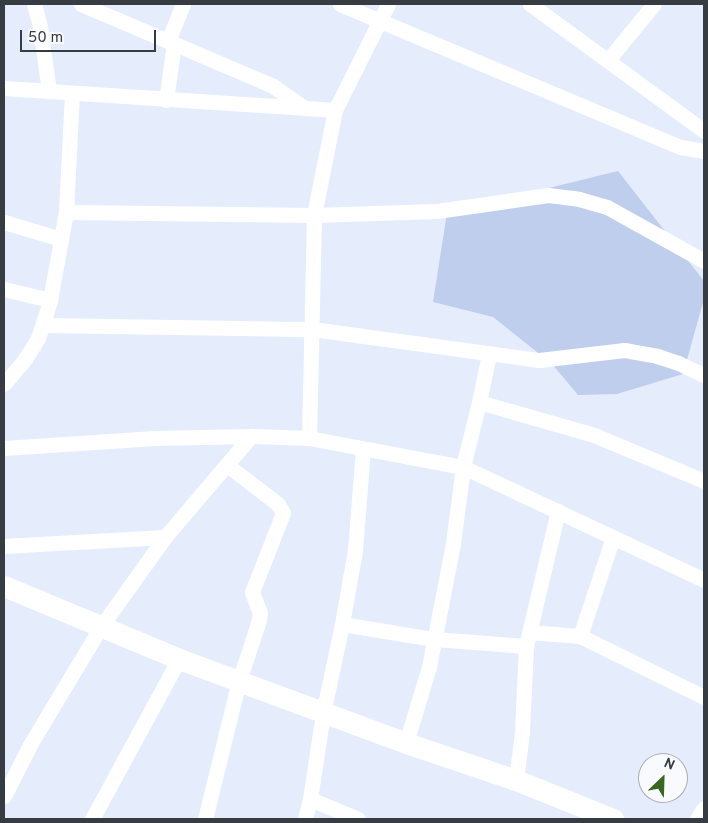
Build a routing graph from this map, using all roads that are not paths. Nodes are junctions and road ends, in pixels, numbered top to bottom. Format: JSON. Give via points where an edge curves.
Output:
{"nodes":[{"id":1,"x":34,"y":4,"type":"edge"},
{"id":2,"x":81,"y":4,"type":"edge"},
{"id":3,"x":183,"y":4,"type":"edge"},
{"id":4,"x":340,"y":4,"type":"edge"},
{"id":5,"x":388,"y":4,"type":"edge"},
{"id":6,"x":530,"y":4,"type":"edge"},
{"id":7,"x":654,"y":4,"type":"edge"},
{"id":8,"x":378,"y":21,"type":"junction"},
{"id":9,"x":171,"y":43,"type":"junction"},
{"id":10,"x":608,"y":60,"type":"junction"},
{"id":11,"x":4,"y":88,"type":"edge"},
{"id":12,"x":49,"y":91,"type":"junction"},
{"id":13,"x":72,"y":95,"type":"junction"},
{"id":14,"x":166,"y":100,"type":"junction"},
{"id":15,"x":303,"y":107,"type":"junction"},
{"id":16,"x":335,"y":110,"type":"junction"},
{"id":17,"x":704,"y":131,"type":"edge"},
{"id":18,"x":704,"y":151,"type":"edge"},
{"id":19,"x":66,"y":212,"type":"junction"},
{"id":20,"x":314,"y":215,"type":"junction"},
{"id":21,"x":4,"y":222,"type":"edge"},
{"id":22,"x":61,"y":239,"type":"junction"},
{"id":23,"x":704,"y":261,"type":"edge"},
{"id":24,"x":4,"y":289,"type":"edge"},
{"id":25,"x":50,"y":300,"type":"junction"},
{"id":26,"x":44,"y":325,"type":"junction"},
{"id":27,"x":312,"y":329,"type":"junction"},
{"id":28,"x":489,"y":354,"type":"junction"},
{"id":29,"x":704,"y":375,"type":"edge"},
{"id":30,"x":4,"y":384,"type":"edge"},
{"id":31,"x":479,"y":402,"type":"junction"},
{"id":32,"x":252,"y":436,"type":"junction"},
{"id":33,"x":309,"y":438,"type":"junction"},
{"id":34,"x":4,"y":448,"type":"edge"},
{"id":35,"x":364,"y":449,"type":"junction"},
{"id":36,"x":227,"y":465,"type":"junction"},
{"id":37,"x":463,"y":467,"type":"junction"},
{"id":38,"x":704,"y":481,"type":"edge"},
{"id":39,"x":558,"y":511,"type":"junction"},
{"id":40,"x":165,"y":537,"type":"junction"},
{"id":41,"x":613,"y":537,"type":"junction"},
{"id":42,"x":4,"y":546,"type":"edge"},
{"id":43,"x":704,"y":580,"type":"edge"},
{"id":44,"x":4,"y":586,"type":"edge"},
{"id":45,"x":342,"y":624,"type":"junction"},
{"id":46,"x":100,"y":628,"type":"junction"},
{"id":47,"x":580,"y":636,"type":"junction"},
{"id":48,"x":434,"y":638,"type":"junction"},
{"id":49,"x":527,"y":639,"type":"junction"},
{"id":50,"x":179,"y":659,"type":"junction"},
{"id":51,"x":239,"y":682,"type":"junction"},
{"id":52,"x":704,"y":698,"type":"edge"},
{"id":53,"x":323,"y":712,"type":"junction"},
{"id":54,"x":406,"y":743,"type":"junction"},
{"id":55,"x":516,"y":780,"type":"junction"},
{"id":56,"x":4,"y":796,"type":"edge"},
{"id":57,"x":310,"y":799,"type":"junction"},
{"id":58,"x":704,"y":808,"type":"edge"},
{"id":59,"x":92,"y":819,"type":"edge"},
{"id":60,"x":205,"y":819,"type":"edge"},
{"id":61,"x":305,"y":819,"type":"edge"},
{"id":62,"x":358,"y":819,"type":"edge"},
{"id":63,"x":613,"y":819,"type":"edge"},
{"id":64,"x":697,"y":819,"type":"edge"}],
"edges":[{"from":1,"to":12,"type":"street"},
{"from":2,"to":9,"type":"street"},
{"from":3,"to":9,"type":"street"},
{"from":4,"to":8,"type":"street"},
{"from":5,"to":8,"type":"street"},
{"from":6,"to":10,"type":"street"},
{"from":7,"to":10,"type":"street"},
{"from":8,"to":16,"type":"street"},
{"from":8,"to":18,"type":"street","via":[[681,147]]},
{"from":9,"to":14,"type":"street"},
{"from":9,"to":15,"type":"street","via":[[273,86]]},
{"from":10,"to":17,"type":"street"},
{"from":11,"to":12,"type":"street"},
{"from":12,"to":13,"type":"street"},
{"from":13,"to":14,"type":"street"},
{"from":13,"to":19,"type":"street"},
{"from":14,"to":15,"type":"street"},
{"from":15,"to":16,"type":"street"},
{"from":16,"to":20,"type":"street"},
{"from":19,"to":20,"type":"street"},
{"from":19,"to":22,"type":"street"},
{"from":20,"to":23,"type":"street","via":[[437,212],[548,195],[607,207]]},
{"from":20,"to":27,"type":"street"},
{"from":21,"to":22,"type":"street"},
{"from":22,"to":25,"type":"street"},
{"from":24,"to":25,"type":"street"},
{"from":25,"to":26,"type":"street"},
{"from":26,"to":27,"type":"street"},
{"from":26,"to":30,"type":"street","via":[[25,359]]},
{"from":27,"to":28,"type":"street"},
{"from":27,"to":33,"type":"street"},
{"from":28,"to":29,"type":"street","via":[[539,360],[624,350],[678,362]]},
{"from":28,"to":31,"type":"street"},
{"from":31,"to":37,"type":"street"},
{"from":31,"to":38,"type":"street","via":[[594,435]]},
{"from":32,"to":33,"type":"street"},
{"from":32,"to":34,"type":"street","via":[[156,438]]},
{"from":32,"to":36,"type":"street"},
{"from":33,"to":35,"type":"street"},
{"from":35,"to":37,"type":"street"},
{"from":35,"to":45,"type":"street","via":[[355,543]]},
{"from":36,"to":40,"type":"street"},
{"from":36,"to":51,"type":"street","via":[[278,504],[283,513],[252,592],[260,613],[259,620]]},
{"from":37,"to":39,"type":"street"},
{"from":37,"to":48,"type":"street","via":[[453,543]]},
{"from":39,"to":41,"type":"street"},
{"from":39,"to":49,"type":"street"},
{"from":40,"to":42,"type":"street"},
{"from":40,"to":46,"type":"street"},
{"from":41,"to":43,"type":"street"},
{"from":41,"to":47,"type":"street"},
{"from":44,"to":46,"type":"street"},
{"from":45,"to":48,"type":"street"},
{"from":45,"to":53,"type":"street"},
{"from":46,"to":50,"type":"street"},
{"from":46,"to":56,"type":"street","via":[[31,743]]},
{"from":47,"to":49,"type":"street"},
{"from":47,"to":52,"type":"street"},
{"from":48,"to":49,"type":"street"},
{"from":48,"to":54,"type":"street","via":[[429,667]]},
{"from":49,"to":55,"type":"street"},
{"from":50,"to":51,"type":"street"},
{"from":50,"to":59,"type":"street"},
{"from":51,"to":53,"type":"street"},
{"from":51,"to":60,"type":"street"},
{"from":53,"to":54,"type":"street"},
{"from":53,"to":57,"type":"street"},
{"from":54,"to":55,"type":"street"},
{"from":55,"to":63,"type":"street"},
{"from":57,"to":61,"type":"street"},
{"from":57,"to":62,"type":"street"},
{"from":58,"to":64,"type":"street"}]}
